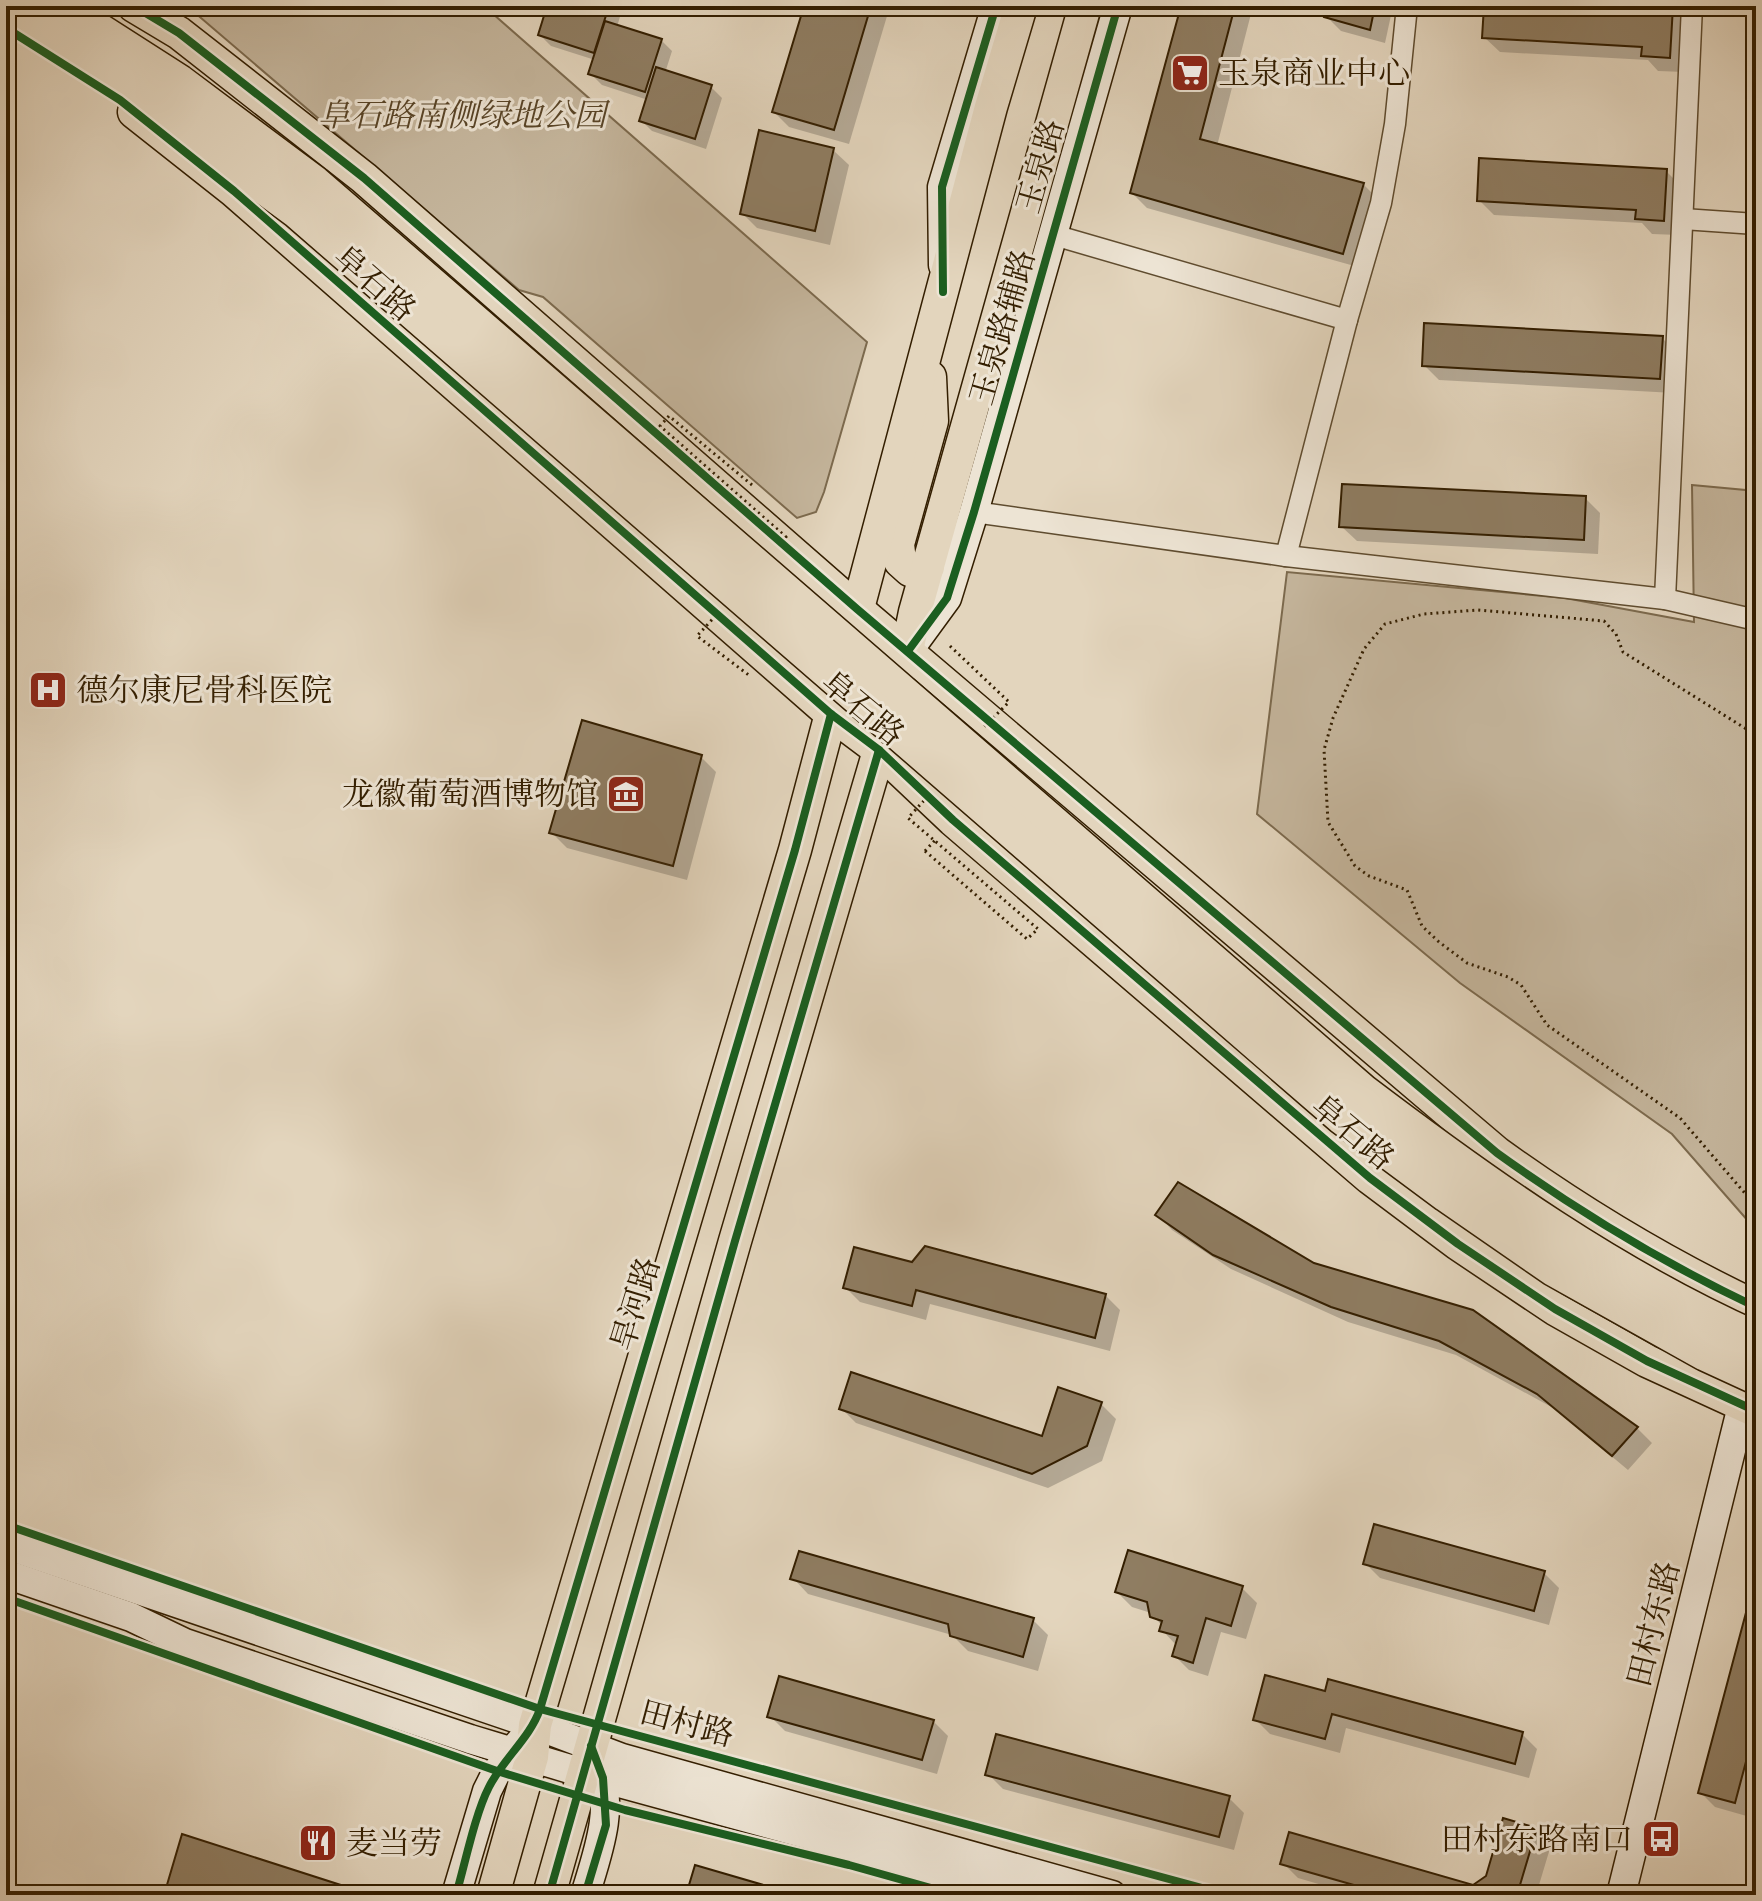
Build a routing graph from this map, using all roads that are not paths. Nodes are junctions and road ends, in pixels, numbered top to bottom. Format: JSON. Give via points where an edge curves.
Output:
{"nodes":[{"id":1,"x":59,"y":6,"type":"edge"},
{"id":2,"x":134,"y":6,"type":"edge"},
{"id":3,"x":996,"y":6,"type":"edge"},
{"id":4,"x":1021,"y":6,"type":"edge"},
{"id":5,"x":1085,"y":6,"type":"edge"},
{"id":6,"x":1118,"y":6,"type":"edge"},
{"id":7,"x":1407,"y":6,"type":"edge"},
{"id":8,"x":1692,"y":6,"type":"edge"},
{"id":9,"x":6,"y":12,"type":"edge"},
{"id":10,"x":6,"y":28,"type":"edge"},
{"id":11,"x":1046,"y":145,"type":"junction"},
{"id":12,"x":1683,"y":219,"type":"junction"},
{"id":13,"x":1756,"y":224,"type":"edge"},
{"id":14,"x":1054,"y":235,"type":"junction"},
{"id":15,"x":943,"y":292,"type":"junction"},
{"id":16,"x":1347,"y":320,"type":"junction"},
{"id":17,"x":929,"y":346,"type":"junction"},
{"id":18,"x":974,"y":512,"type":"junction"},
{"id":19,"x":1286,"y":556,"type":"junction"},
{"id":20,"x":928,"y":567,"type":"junction"},
{"id":21,"x":1665,"y":599,"type":"junction"},
{"id":22,"x":857,"y":609,"type":"junction"},
{"id":23,"x":1756,"y":620,"type":"edge"},
{"id":24,"x":908,"y":651,"type":"junction"},
{"id":25,"x":831,"y":714,"type":"junction"},
{"id":26,"x":879,"y":750,"type":"junction"},
{"id":27,"x":1756,"y":1307,"type":"edge"},
{"id":28,"x":1756,"y":1340,"type":"edge"},
{"id":29,"x":1752,"y":1391,"type":"edge"},
{"id":30,"x":6,"y":1545,"type":"edge"},
{"id":31,"x":6,"y":1574,"type":"edge"},
{"id":32,"x":535,"y":1725,"type":"junction"},
{"id":33,"x":522,"y":1754,"type":"junction"},
{"id":34,"x":592,"y":1765,"type":"junction"},
{"id":35,"x":456,"y":1895,"type":"edge"},
{"id":36,"x":493,"y":1895,"type":"edge"},
{"id":37,"x":549,"y":1895,"type":"edge"},
{"id":38,"x":585,"y":1895,"type":"edge"},
{"id":39,"x":1029,"y":1895,"type":"edge"},
{"id":40,"x":1112,"y":1895,"type":"edge"},
{"id":41,"x":1621,"y":1895,"type":"edge"}],
"edges":[{"from":1,"to":28,"type":"highway","name":"阜石路","bridge":true,"via":[[179,83],[314,184],[1362,1092],[1569,1239]]},
{"from":2,"to":22,"type":"main road","via":[[179,33],[364,178]]},
{"from":3,"to":15,"type":"main road","name":"玉泉路辅路","via":[[942,187]]},
{"from":4,"to":15,"type":"main road","name":"玉泉路"},
{"from":5,"to":11,"type":"main road","name":"玉泉路"},
{"from":6,"to":14,"type":"main road","name":"玉泉路辅路"},
{"from":7,"to":16,"type":"street","via":[[1381,203]]},
{"from":8,"to":12,"type":"street"},
{"from":9,"to":29,"type":"highway","name":"阜石路","bridge":true,"via":[[75,51],[297,210],[1342,1116],[1554,1268],[1706,1353]]},
{"from":10,"to":25,"type":"main road","name":"阜石路","via":[[120,100],[234,191]]},
{"from":11,"to":14,"type":"main road"},
{"from":11,"to":20,"type":"main road","name":"玉泉路"},
{"from":12,"to":13,"type":"street"},
{"from":12,"to":21,"type":"street"},
{"from":14,"to":16,"type":"street"},
{"from":14,"to":18,"type":"main road","name":"玉泉路辅路"},
{"from":15,"to":17,"type":"main road","name":"玉泉路"},
{"from":16,"to":19,"type":"street"},
{"from":17,"to":20,"type":"main road","via":[[932,421],[898,544],[900,561],[910,570]]},
{"from":17,"to":22,"type":"main road","name":"玉泉路"},
{"from":18,"to":19,"type":"street"},
{"from":18,"to":24,"type":"main road","name":"玉泉路辅路","via":[[947,598]]},
{"from":19,"to":21,"type":"street"},
{"from":20,"to":24,"type":"main road","name":"玉泉路"},
{"from":21,"to":23,"type":"street"},
{"from":22,"to":24,"type":"main road"},
{"from":22,"to":25,"type":"main road","name":"旱河路"},
{"from":24,"to":26,"type":"main road","name":"玉泉路"},
{"from":24,"to":27,"type":"main road","via":[[1497,1153],[1567,1203]]},
{"from":25,"to":26,"type":"main road","name":"阜石路"},
{"from":25,"to":32,"type":"main road","name":"旱河路"},
{"from":26,"to":29,"type":"main road","name":"阜石路","via":[[953,820],[1370,1178],[1458,1244],[1555,1309],[1647,1361]]},
{"from":26,"to":34,"type":"main road"},
{"from":29,"to":41,"type":"main road","name":"田村东路"},
{"from":30,"to":32,"type":"main road","name":"田村路"},
{"from":31,"to":33,"type":"main road","name":"田村路","via":[[131,1617],[185,1643]]},
{"from":32,"to":33,"type":"main road","name":"旱河路"},
{"from":32,"to":34,"type":"main road","name":"田村路"},
{"from":33,"to":34,"type":"main road","name":"田村路"},
{"from":33,"to":35,"type":"main road","name":"旱河路","via":[[487,1791]]},
{"from":33,"to":36,"type":"main road","name":"旱河路"},
{"from":34,"to":37,"type":"main road"},
{"from":34,"to":38,"type":"main road","via":[[606,1825]]},
{"from":34,"to":39,"type":"main road","name":"田村路"},
{"from":34,"to":40,"type":"main road","name":"田村路","via":[[622,1758]]}]}
